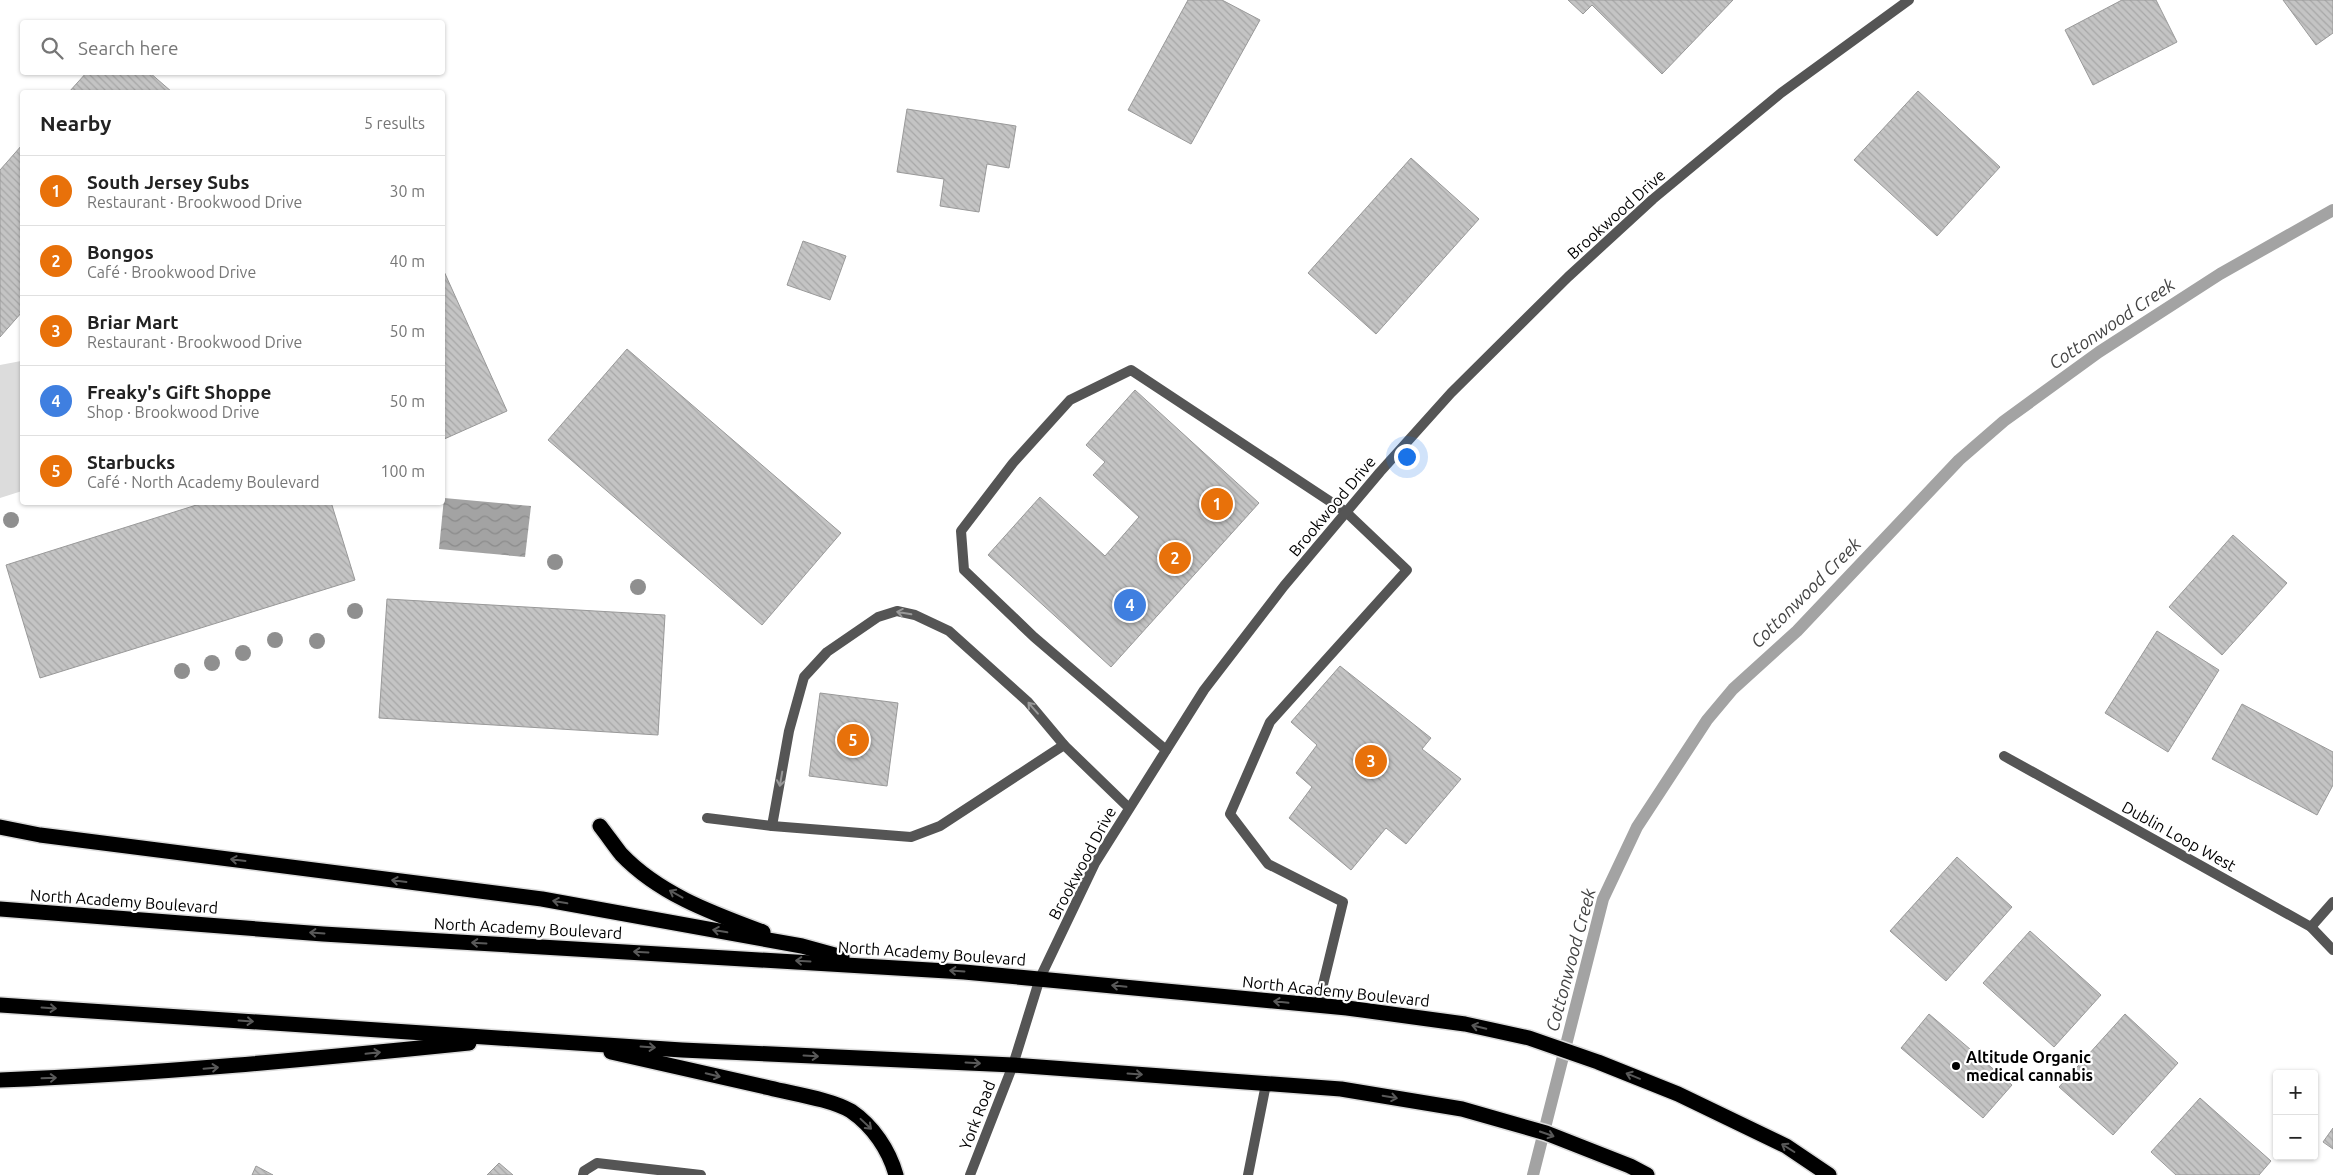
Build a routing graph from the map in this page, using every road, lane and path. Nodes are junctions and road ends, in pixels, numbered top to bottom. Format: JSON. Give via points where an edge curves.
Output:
{"nodes":[{"id":1,"x":1909,"y":0,"type":"edge"},
{"id":2,"x":1346,"y":512,"type":"junction"},
{"id":3,"x":1064,"y":745,"type":"junction"},
{"id":4,"x":1166,"y":750,"type":"junction"},
{"id":5,"x":2004,"y":756,"type":"dead end"},
{"id":6,"x":1128,"y":807,"type":"junction"},
{"id":7,"x":707,"y":818,"type":"dead end"},
{"id":8,"x":600,"y":826,"type":"dead end"},
{"id":9,"x":772,"y":826,"type":"junction"},
{"id":10,"x":0,"y":827,"type":"edge"},
{"id":11,"x":2333,"y":902,"type":"edge"},
{"id":12,"x":0,"y":909,"type":"edge"},
{"id":13,"x":2311,"y":926,"type":"junction"},
{"id":14,"x":802,"y":946,"type":"junction"},
{"id":15,"x":2333,"y":950,"type":"edge"},
{"id":16,"x":870,"y":965,"type":"junction"},
{"id":17,"x":1040,"y":978,"type":"junction"},
{"id":18,"x":0,"y":1004,"type":"edge"},
{"id":19,"x":1318,"y":1005,"type":"junction"},
{"id":20,"x":512,"y":1038,"type":"junction"},
{"id":21,"x":563,"y":1041,"type":"junction"},
{"id":22,"x":1013,"y":1065,"type":"junction"},
{"id":23,"x":0,"y":1080,"type":"edge"},
{"id":24,"x":1266,"y":1084,"type":"junction"},
{"id":25,"x":583,"y":1175,"type":"edge"},
{"id":26,"x":701,"y":1175,"type":"edge"},
{"id":27,"x":896,"y":1175,"type":"edge"},
{"id":28,"x":970,"y":1175,"type":"edge"},
{"id":29,"x":1248,"y":1175,"type":"edge"},
{"id":30,"x":1647,"y":1175,"type":"edge"},
{"id":31,"x":1828,"y":1175,"type":"edge"}],
"edges":[{"from":1,"to":2,"type":"street","name":"Brookwood Drive","via":[[1781,92],[1653,199],[1568,277],[1451,393]]},
{"from":2,"to":4,"type":"street","name":"Brookwood Drive","via":[[1204,690]]},
{"from":2,"to":4,"type":"street","via":[[1131,370],[1070,400],[1013,463],[961,531],[964,570],[1034,637]]},
{"from":2,"to":19,"type":"street","via":[[1407,570],[1270,722],[1230,814],[1268,864],[1343,902]]},
{"from":3,"to":6,"type":"street"},
{"from":3,"to":9,"type":"street","via":[[940,826],[911,837]]},
{"from":3,"to":9,"type":"street","one_way":true,"via":[[1028,702],[949,631],[898,611],[878,617],[827,652],[804,677],[789,732]]},
{"from":4,"to":6,"type":"street","name":"Brookwood Drive"},
{"from":5,"to":13,"type":"street","name":"Dublin Loop West"},
{"from":6,"to":17,"type":"street","name":"Brookwood Drive","via":[[1095,863]]},
{"from":7,"to":9,"type":"street"},
{"from":14,"to":8,"type":"highway","one_way":true,"via":[[705,910],[660,886],[622,854]]},
{"from":14,"to":10,"type":"highway","one_way":true,"via":[[542,899]]},
{"from":11,"to":13,"type":"street"},
{"from":16,"to":12,"type":"highway","name":"North Academy Boulevard","one_way":true,"via":[[323,934]]},
{"from":13,"to":15,"type":"street","name":"Dublin Loop West"},
{"from":14,"to":16,"type":"highway"},
{"from":17,"to":16,"type":"highway","name":"North Academy Boulevard","one_way":true},
{"from":19,"to":17,"type":"highway","name":"North Academy Boulevard","one_way":true},
{"from":17,"to":22,"type":"street","name":"Brookwood Drive"},
{"from":18,"to":20,"type":"highway","one_way":true},
{"from":31,"to":19,"type":"highway","name":"North Academy Boulevard","one_way":true,"via":[[1786,1146],[1678,1094],[1529,1038],[1466,1024]]},
{"from":20,"to":21,"type":"highway"},
{"from":23,"to":20,"type":"highway","one_way":true,"via":[[277,1063]]},
{"from":21,"to":22,"type":"highway","one_way":true,"via":[[682,1050]]},
{"from":21,"to":27,"type":"highway","one_way":true,"via":[[797,1095],[850,1111],[880,1140]]},
{"from":22,"to":24,"type":"highway","one_way":true},
{"from":22,"to":28,"type":"street","name":"York Road"},
{"from":24,"to":29,"type":"street"},
{"from":24,"to":30,"type":"highway","one_way":true,"via":[[1341,1089],[1462,1109],[1546,1134]]},
{"from":25,"to":26,"type":"street","via":[[597,1164]]}]}
